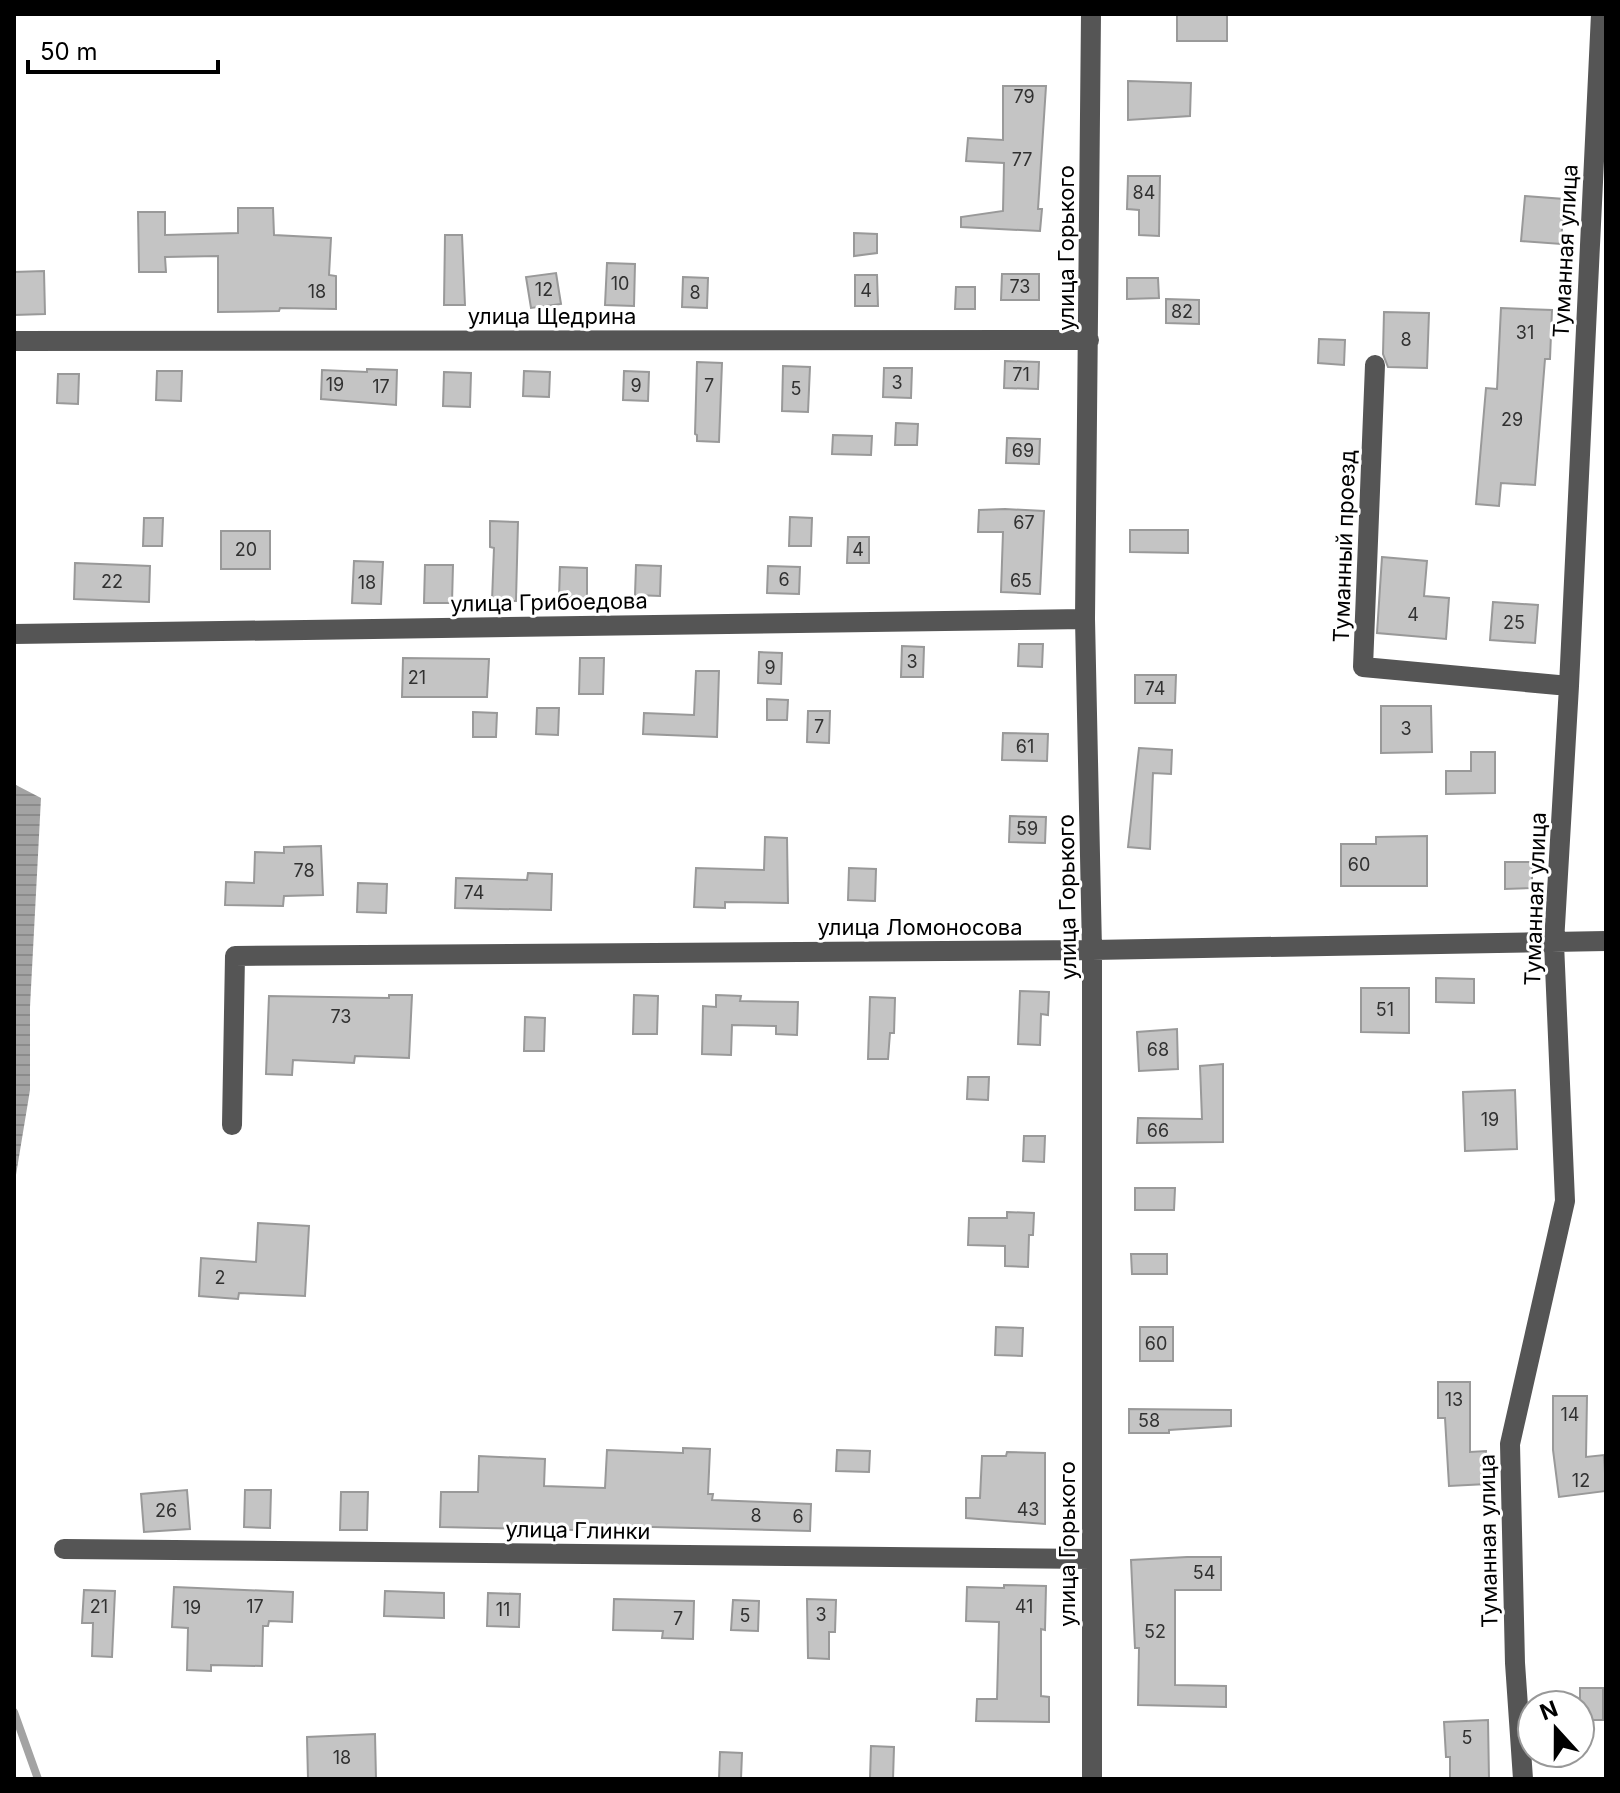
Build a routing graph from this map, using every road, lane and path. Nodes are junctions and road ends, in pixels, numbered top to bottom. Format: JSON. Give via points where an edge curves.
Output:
{"nodes":[{"id":1,"x":1091,"y":14,"type":"edge"},
{"id":2,"x":1601,"y":14,"type":"edge"},
{"id":3,"x":1089,"y":340,"type":"junction"},
{"id":4,"x":14,"y":341,"type":"edge"},
{"id":5,"x":1375,"y":365,"type":"dead end"},
{"id":6,"x":1085,"y":619,"type":"junction"},
{"id":7,"x":14,"y":634,"type":"edge"},
{"id":8,"x":1569,"y":686,"type":"junction"},
{"id":9,"x":1606,"y":941,"type":"edge"},
{"id":10,"x":1554,"y":943,"type":"junction"},
{"id":11,"x":1092,"y":950,"type":"junction"},
{"id":12,"x":232,"y":1125,"type":"dead end"},
{"id":13,"x":64,"y":1549,"type":"dead end"},
{"id":14,"x":1091,"y":1559,"type":"junction"},
{"id":15,"x":1092,"y":1779,"type":"edge"},
{"id":16,"x":1523,"y":1779,"type":"edge"}],
"edges":[{"from":1,"to":3,"type":"street","name":"улица Горького"},
{"from":2,"to":8,"type":"street","name":"Туманная улица"},
{"from":3,"to":4,"type":"street","name":"улица Щедрина"},
{"from":3,"to":6,"type":"street","name":"улица Горького"},
{"from":5,"to":8,"type":"street","name":"Туманный проезд","via":[[1363,667]]},
{"from":6,"to":7,"type":"street","name":"улица Грибоедова"},
{"from":6,"to":11,"type":"street","name":"улица Горького"},
{"from":8,"to":10,"type":"street","name":"Туманная улица"},
{"from":9,"to":10,"type":"street","name":"улица Ломоносова"},
{"from":10,"to":11,"type":"street","name":"улица Ломоносова"},
{"from":10,"to":16,"type":"street","name":"Туманная улица","via":[[1565,1201],[1510,1444]]},
{"from":11,"to":12,"type":"street","name":"улица Ломоносова","via":[[235,956]]},
{"from":11,"to":14,"type":"street","name":"улица Горького"},
{"from":13,"to":14,"type":"street","name":"улица Глинки"},
{"from":14,"to":15,"type":"street","name":"улица Горького"}]}
